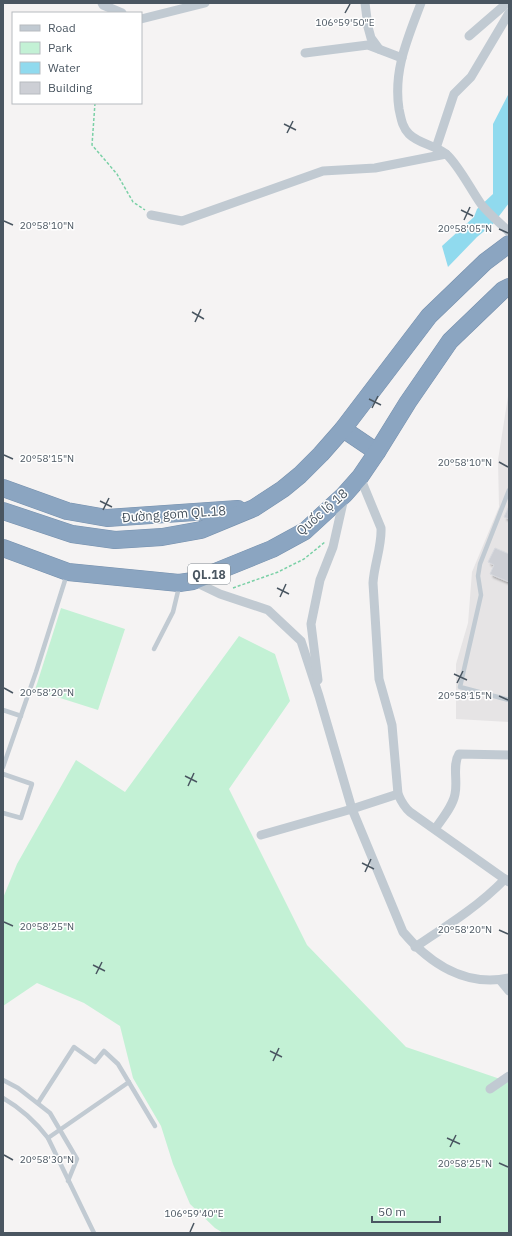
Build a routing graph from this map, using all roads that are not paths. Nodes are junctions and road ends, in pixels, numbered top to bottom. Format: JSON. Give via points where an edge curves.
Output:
{"nodes":[{"id":1,"x":102,"y":3,"type":"edge"},
{"id":2,"x":205,"y":3,"type":"edge"},
{"id":3,"x":365,"y":3,"type":"edge"},
{"id":4,"x":421,"y":3,"type":"edge"},
{"id":5,"x":509,"y":4,"type":"edge"},
{"id":6,"x":120,"y":12,"type":"edge"},
{"id":7,"x":509,"y":13,"type":"edge"},
{"id":8,"x":142,"y":19,"type":"edge"},
{"id":9,"x":469,"y":36,"type":"dead end"},
{"id":10,"x":379,"y":49,"type":"junction"},
{"id":11,"x":305,"y":53,"type":"dead end"},
{"id":12,"x":402,"y":58,"type":"junction"},
{"id":13,"x":436,"y":148,"type":"junction"},
{"id":14,"x":446,"y":154,"type":"junction"},
{"id":15,"x":151,"y":215,"type":"road end"},
{"id":16,"x":509,"y":232,"type":"edge"},
{"id":17,"x":509,"y":244,"type":"edge"},
{"id":18,"x":507,"y":290,"type":"edge"},
{"id":19,"x":343,"y":429,"type":"junction"},
{"id":20,"x":377,"y":452,"type":"junction"},
{"id":21,"x":360,"y":477,"type":"junction"},
{"id":22,"x":3,"y":488,"type":"edge"},
{"id":23,"x":509,"y":490,"type":"edge"},
{"id":24,"x":344,"y":494,"type":"junction"},
{"id":25,"x":254,"y":508,"type":"junction"},
{"id":26,"x":3,"y":511,"type":"edge"},
{"id":27,"x":3,"y":548,"type":"edge"},
{"id":28,"x":68,"y":572,"type":"junction"},
{"id":29,"x":186,"y":582,"type":"junction"},
{"id":30,"x":154,"y":649,"type":"dead end"},
{"id":31,"x":319,"y":696,"type":"junction"},
{"id":32,"x":509,"y":700,"type":"edge"},
{"id":33,"x":3,"y":710,"type":"edge"},
{"id":34,"x":21,"y":716,"type":"junction"},
{"id":35,"x":509,"y":755,"type":"edge"},
{"id":36,"x":3,"y":767,"type":"edge"},
{"id":37,"x":3,"y":774,"type":"edge"},
{"id":38,"x":398,"y":794,"type":"junction"},
{"id":39,"x":352,"y":809,"type":"junction"},
{"id":40,"x":3,"y":812,"type":"edge"},
{"id":41,"x":435,"y":829,"type":"junction"},
{"id":42,"x":261,"y":835,"type":"dead end"},
{"id":43,"x":507,"y":881,"type":"edge"},
{"id":44,"x":415,"y":947,"type":"junction"},
{"id":45,"x":504,"y":979,"type":"edge"},
{"id":46,"x":509,"y":991,"type":"edge"},
{"id":47,"x":509,"y":1076,"type":"edge"},
{"id":48,"x":3,"y":1080,"type":"edge"},
{"id":49,"x":130,"y":1082,"type":"junction"},
{"id":50,"x":490,"y":1089,"type":"dead end"},
{"id":51,"x":3,"y":1098,"type":"edge"},
{"id":52,"x":38,"y":1103,"type":"junction"},
{"id":53,"x":155,"y":1126,"type":"dead end"},
{"id":54,"x":60,"y":1129,"type":"junction"},
{"id":55,"x":48,"y":1138,"type":"junction"},
{"id":56,"x":68,"y":1181,"type":"junction"},
{"id":57,"x":94,"y":1233,"type":"edge"}],
"edges":[{"from":1,"to":6,"type":"street"},
{"from":2,"to":8,"type":"street"},
{"from":3,"to":10,"type":"street","via":[[371,38]]},
{"from":4,"to":12,"type":"street"},
{"from":5,"to":9,"type":"street"},
{"from":7,"to":13,"type":"street","via":[[470,77],[454,94]]},
{"from":10,"to":11,"type":"street","via":[[368,45]]},
{"from":10,"to":12,"type":"street"},
{"from":12,"to":13,"type":"street","via":[[397,88],[402,122],[410,135]]},
{"from":13,"to":14,"type":"street"},
{"from":14,"to":15,"type":"street","via":[[375,168],[323,171],[182,221]]},
{"from":14,"to":16,"type":"street","via":[[482,204]]},
{"from":17,"to":19,"type":"highway","via":[[485,262],[429,316]]},
{"from":18,"to":20,"type":"highway","name":"Quốc lộ 18","number":"QL.18","via":[[450,341]]},
{"from":19,"to":20,"type":"highway"},
{"from":19,"to":25,"type":"highway","via":[[300,475]]},
{"from":20,"to":21,"type":"highway","name":"Quốc lộ 18","number":"QL.18"},
{"from":21,"to":24,"type":"highway","name":"Quốc lộ 18","number":"QL.18"},
{"from":21,"to":38,"type":"street","via":[[382,536],[372,583],[379,679],[392,725]]},
{"from":22,"to":25,"type":"highway","name":"Đường gom QL.18","via":[[67,511],[107,518]]},
{"from":23,"to":32,"type":"lane","via":[[480,564],[478,576],[481,595],[460,687]]},
{"from":24,"to":29,"type":"highway","name":"Quốc lộ 18","number":"QL.18","via":[[305,531],[272,549]]},
{"from":24,"to":31,"type":"street","via":[[333,547],[320,580],[311,624]]},
{"from":25,"to":26,"type":"highway","via":[[201,530],[162,537],[115,540],[72,534]]},
{"from":27,"to":28,"type":"highway","name":"Quốc lộ 18","number":"QL.18"},
{"from":28,"to":29,"type":"highway","name":"Quốc lộ 18","number":"QL.18"},
{"from":28,"to":34,"type":"lane"},
{"from":29,"to":30,"type":"lane"},
{"from":29,"to":31,"type":"street","via":[[268,610],[301,641]]},
{"from":31,"to":39,"type":"street"},
{"from":33,"to":34,"type":"lane"},
{"from":34,"to":36,"type":"lane"},
{"from":35,"to":41,"type":"street","via":[[459,754],[456,760],[455,794]]},
{"from":37,"to":40,"type":"lane","via":[[32,784],[21,818]]},
{"from":38,"to":39,"type":"street"},
{"from":38,"to":41,"type":"street","via":[[405,808]]},
{"from":39,"to":42,"type":"street"},
{"from":39,"to":44,"type":"street","via":[[403,932]]},
{"from":41,"to":43,"type":"street"},
{"from":43,"to":44,"type":"street","via":[[469,911]]},
{"from":44,"to":45,"type":"street","via":[[437,964],[460,976],[479,980]]},
{"from":45,"to":46,"type":"street"},
{"from":47,"to":50,"type":"street"},
{"from":48,"to":52,"type":"lane"},
{"from":49,"to":52,"type":"lane","via":[[118,1064],[104,1051],[95,1062],[74,1047]]},
{"from":49,"to":53,"type":"lane"},
{"from":49,"to":54,"type":"lane"},
{"from":51,"to":55,"type":"lane","via":[[25,1112]]},
{"from":52,"to":54,"type":"lane","via":[[50,1113]]},
{"from":54,"to":55,"type":"lane"},
{"from":54,"to":56,"type":"lane","via":[[77,1159]]},
{"from":55,"to":56,"type":"lane"},
{"from":56,"to":57,"type":"lane"}]}
